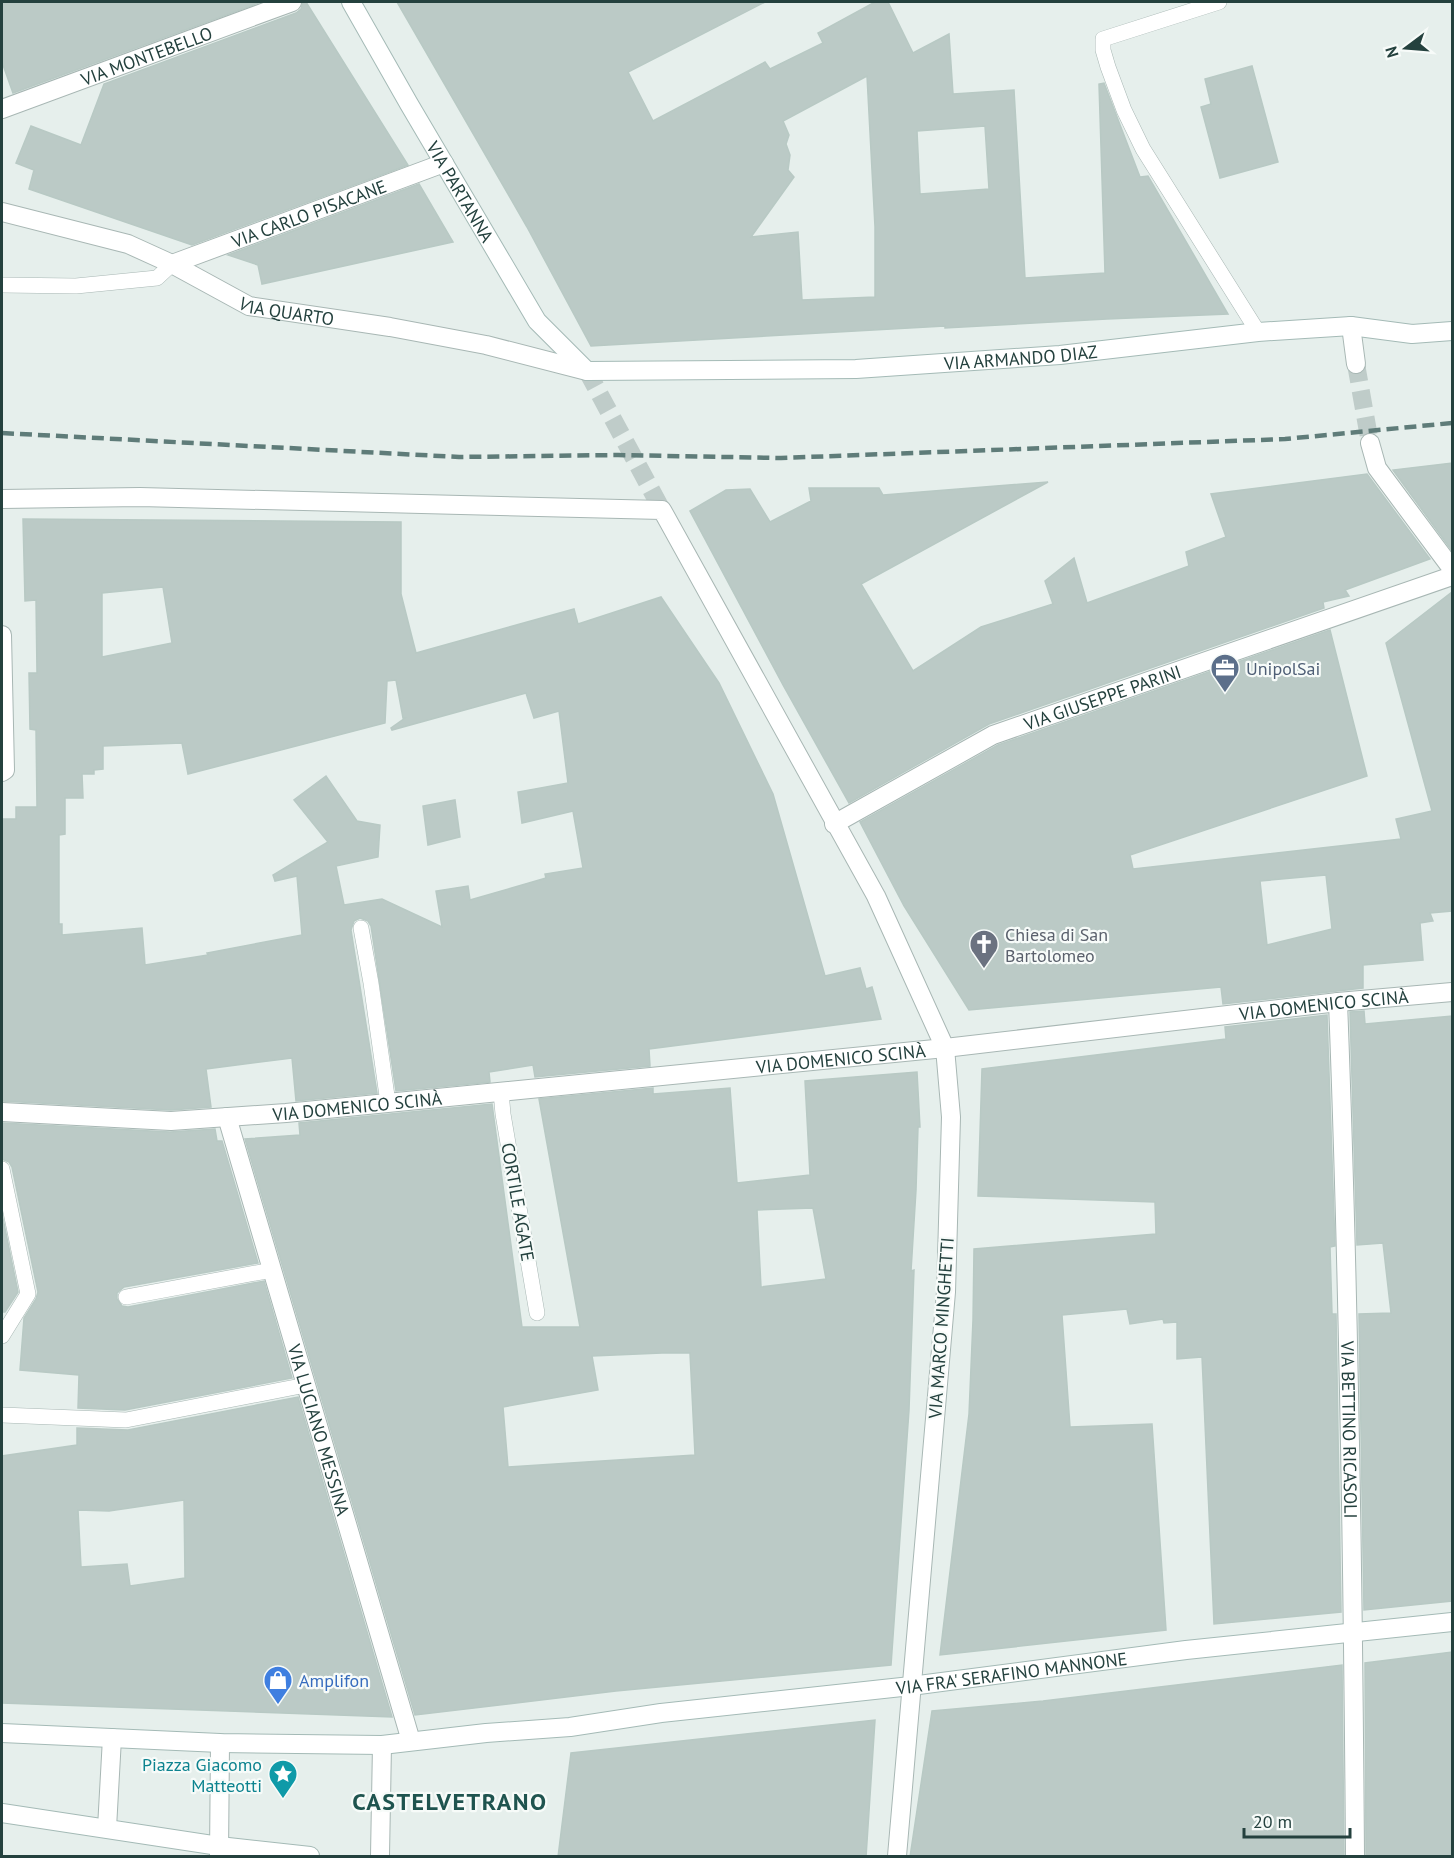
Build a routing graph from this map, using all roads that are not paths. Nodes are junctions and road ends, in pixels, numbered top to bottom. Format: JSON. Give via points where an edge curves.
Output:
{"nodes":[{"id":1,"x":292,"y":2,"type":"edge"},
{"id":2,"x":351,"y":2,"type":"edge"},
{"id":3,"x":1220,"y":2,"type":"edge"},
{"id":4,"x":2,"y":110,"type":"edge"},
{"id":5,"x":444,"y":163,"type":"junction"},
{"id":6,"x":2,"y":212,"type":"edge"},
{"id":7,"x":172,"y":264,"type":"junction"},
{"id":8,"x":2,"y":285,"type":"edge"},
{"id":9,"x":1351,"y":326,"type":"junction"},
{"id":10,"x":1452,"y":331,"type":"edge"},
{"id":11,"x":1258,"y":332,"type":"junction"},
{"id":12,"x":1356,"y":364,"type":"tunnel mouth"},
{"id":13,"x":587,"y":371,"type":"junction"},
{"id":14,"x":1370,"y":443,"type":"tunnel mouth"},
{"id":15,"x":2,"y":499,"type":"edge"},
{"id":16,"x":1452,"y":569,"type":"edge"},
{"id":17,"x":1452,"y":576,"type":"edge"},
{"id":18,"x":2,"y":634,"type":"edge"},
{"id":19,"x":2,"y":772,"type":"edge"},
{"id":20,"x":834,"y":824,"type":"junction"},
{"id":21,"x":361,"y":928,"type":"dead end"},
{"id":22,"x":1452,"y":992,"type":"edge"},
{"id":23,"x":1338,"y":1002,"type":"junction"},
{"id":24,"x":945,"y":1048,"type":"junction"},
{"id":25,"x":501,"y":1092,"type":"junction"},
{"id":26,"x":388,"y":1103,"type":"junction"},
{"id":27,"x":2,"y":1112,"type":"edge"},
{"id":28,"x":227,"y":1117,"type":"junction"},
{"id":29,"x":2,"y":1169,"type":"edge"},
{"id":30,"x":272,"y":1270,"type":"junction"},
{"id":31,"x":126,"y":1297,"type":"dead end"},
{"id":32,"x":537,"y":1313,"type":"dead end"},
{"id":33,"x":2,"y":1336,"type":"edge"},
{"id":34,"x":306,"y":1385,"type":"junction"},
{"id":35,"x":2,"y":1415,"type":"edge"},
{"id":36,"x":1452,"y":1622,"type":"edge"},
{"id":37,"x":1353,"y":1632,"type":"junction"},
{"id":38,"x":911,"y":1686,"type":"junction"},
{"id":39,"x":2,"y":1733,"type":"edge"},
{"id":40,"x":112,"y":1737,"type":"junction"},
{"id":41,"x":411,"y":1741,"type":"junction"},
{"id":42,"x":220,"y":1743,"type":"junction"},
{"id":43,"x":382,"y":1745,"type":"junction"},
{"id":44,"x":2,"y":1813,"type":"edge"},
{"id":45,"x":107,"y":1828,"type":"junction"},
{"id":46,"x":219,"y":1851,"type":"edge"},
{"id":47,"x":310,"y":1857,"type":"edge"},
{"id":48,"x":380,"y":1857,"type":"edge"},
{"id":49,"x":897,"y":1857,"type":"edge"},
{"id":50,"x":1355,"y":1857,"type":"edge"}],
"edges":[{"from":1,"to":4,"type":"street","name":"VIA MONTEBELLO"},
{"from":2,"to":5,"type":"street","name":"VIA PARTANNA"},
{"from":3,"to":11,"type":"lane","via":[[1103,39],[1103,50],[1124,110],[1143,149]]},
{"from":5,"to":7,"type":"street","name":"VIA CARLO PISACANE"},
{"from":5,"to":13,"type":"street","name":"VIA PARTANNA","via":[[537,321]]},
{"from":6,"to":7,"type":"street","name":"VIA QUARTO","via":[[129,244]]},
{"from":7,"to":8,"type":"lane","via":[[157,278],[76,286]]},
{"from":7,"to":13,"type":"street","name":"VIA QUARTO","via":[[249,306],[486,345]]},
{"from":9,"to":10,"type":"street","name":"VIA ARMANDO DIAZ","via":[[1412,334]]},
{"from":9,"to":11,"type":"street","name":"VIA ARMANDO DIAZ"},
{"from":9,"to":12,"type":"street"},
{"from":11,"to":13,"type":"street","name":"VIA ARMANDO DIAZ","via":[[1060,355],[856,369]]},
{"from":14,"to":16,"type":"street","via":[[1377,468]]},
{"from":15,"to":20,"type":"street","name":"VIA MARCO MINGHETTI","via":[[140,497],[662,510]]},
{"from":17,"to":20,"type":"street","name":"VIA GIUSEPPE PARINI","via":[[993,735]]},
{"from":18,"to":19,"type":"street"},
{"from":20,"to":24,"type":"street","name":"VIA MARCO MINGHETTI","via":[[876,896]]},
{"from":21,"to":26,"type":"lane"},
{"from":22,"to":23,"type":"street","name":"VIA DOMENICO SCINÀ"},
{"from":23,"to":24,"type":"street","name":"VIA DOMENICO SCINÀ"},
{"from":23,"to":37,"type":"street","name":"VIA BETTINO RICASOLI"},
{"from":24,"to":25,"type":"street","name":"VIA DOMENICO SCINÀ"},
{"from":24,"to":38,"type":"street","name":"VIA MARCO MINGHETTI","via":[[951,1117],[946,1292]]},
{"from":25,"to":26,"type":"street","name":"VIA DOMENICO SCINÀ"},
{"from":25,"to":32,"type":"lane","name":"CORTILE AGATE"},
{"from":26,"to":28,"type":"street","name":"VIA DOMENICO SCINÀ"},
{"from":27,"to":28,"type":"street","name":"VIA DOMENICO SCINÀ","via":[[171,1121]]},
{"from":28,"to":30,"type":"street","name":"VIA LUCIANO MESSINA"},
{"from":29,"to":33,"type":"lane","via":[[28,1294]]},
{"from":30,"to":31,"type":"lane"},
{"from":30,"to":34,"type":"street","name":"VIA LUCIANO MESSINA"},
{"from":34,"to":35,"type":"lane","via":[[126,1420]]},
{"from":34,"to":41,"type":"street","name":"VIA LUCIANO MESSINA"},
{"from":36,"to":37,"type":"street","name":"VIA FRA' SERAFINO MANNONE"},
{"from":37,"to":38,"type":"street","name":"VIA FRA' SERAFINO MANNONE"},
{"from":37,"to":50,"type":"street","name":"VIA BETTINO RICASOLI"},
{"from":38,"to":41,"type":"street","name":"VIA FRA' SERAFINO MANNONE","via":[[661,1713],[570,1727]]},
{"from":38,"to":49,"type":"street","name":"VIA MARCO MINGHETTI"},
{"from":39,"to":40,"type":"street"},
{"from":40,"to":42,"type":"street"},
{"from":40,"to":45,"type":"street"},
{"from":41,"to":43,"type":"street"},
{"from":42,"to":43,"type":"street"},
{"from":42,"to":46,"type":"street"},
{"from":43,"to":48,"type":"street"},
{"from":44,"to":45,"type":"street"},
{"from":45,"to":46,"type":"street"},
{"from":46,"to":47,"type":"street"}]}
